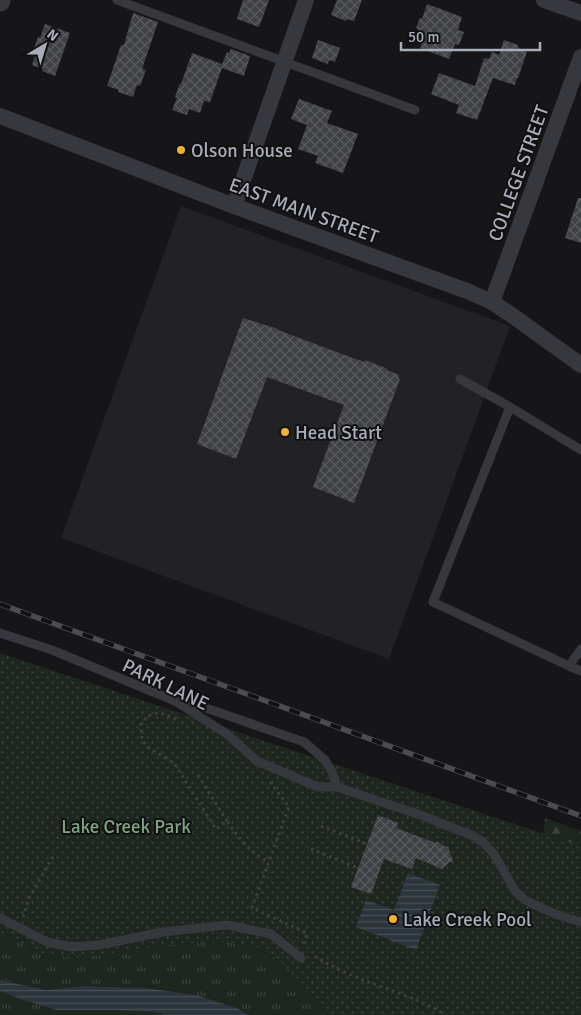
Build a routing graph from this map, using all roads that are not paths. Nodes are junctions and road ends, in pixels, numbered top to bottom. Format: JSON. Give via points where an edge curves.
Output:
{"nodes":[{"id":1,"x":118,"y":0,"type":"edge"},
{"id":2,"x":306,"y":0,"type":"edge"},
{"id":3,"x":544,"y":0,"type":"edge"},
{"id":4,"x":581,"y":14,"type":"edge"},
{"id":5,"x":581,"y":57,"type":"edge"},
{"id":6,"x":285,"y":62,"type":"junction"},
{"id":7,"x":415,"y":110,"type":"dead end"},
{"id":8,"x":0,"y":116,"type":"edge"},
{"id":9,"x":234,"y":206,"type":"junction"},
{"id":10,"x":492,"y":302,"type":"junction"},
{"id":11,"x":581,"y":365,"type":"edge"},
{"id":12,"x":460,"y":379,"type":"dead end"},
{"id":13,"x":510,"y":406,"type":"junction"},
{"id":14,"x":581,"y":450,"type":"edge"},
{"id":15,"x":0,"y":633,"type":"edge"},
{"id":16,"x":581,"y":649,"type":"edge"},
{"id":17,"x":569,"y":666,"type":"junction"},
{"id":18,"x":581,"y":671,"type":"edge"},
{"id":19,"x":175,"y":701,"type":"junction"},
{"id":20,"x":337,"y":787,"type":"junction"},
{"id":21,"x":0,"y":918,"type":"edge"},
{"id":22,"x":581,"y":922,"type":"edge"},
{"id":23,"x":304,"y":955,"type":"road end"}],
"edges":[{"from":1,"to":6,"type":"lane"},
{"from":2,"to":6,"type":"street"},
{"from":3,"to":4,"type":"street"},
{"from":5,"to":10,"type":"street","name":"COLLEGE STREET"},
{"from":6,"to":7,"type":"lane"},
{"from":6,"to":9,"type":"street"},
{"from":8,"to":9,"type":"street","name":"EAST MAIN STREET"},
{"from":9,"to":10,"type":"street","name":"EAST MAIN STREET","via":[[467,290]]},
{"from":10,"to":11,"type":"street","name":"EAST MAIN STREET"},
{"from":12,"to":13,"type":"lane"},
{"from":13,"to":14,"type":"lane"},
{"from":13,"to":17,"type":"lane","via":[[433,602]]},
{"from":15,"to":19,"type":"lane","name":"PARK LANE","via":[[52,650]]},
{"from":16,"to":17,"type":"lane"},
{"from":17,"to":18,"type":"lane"},
{"from":19,"to":20,"type":"lane","name":"PARK LANE","via":[[227,734],[256,761],[318,787]]},
{"from":19,"to":20,"type":"lane","via":[[203,707],[304,742],[325,760]]},
{"from":20,"to":22,"type":"lane","name":"PARK LANE","via":[[472,835],[494,854],[515,891],[525,900]]},
{"from":21,"to":23,"type":"lane","via":[[47,942],[72,947],[227,925],[271,934]]}]}
